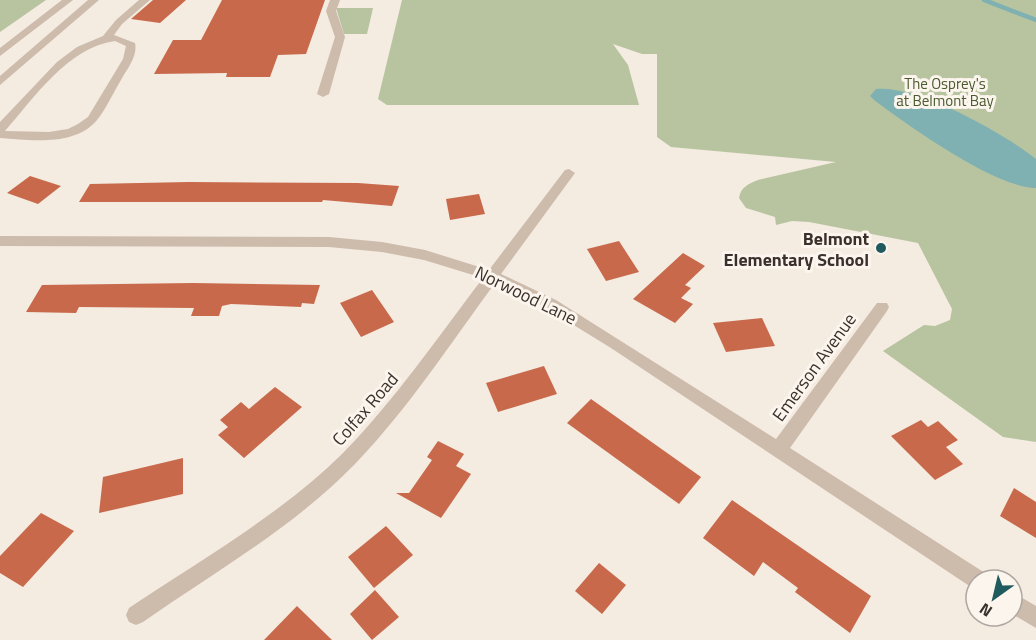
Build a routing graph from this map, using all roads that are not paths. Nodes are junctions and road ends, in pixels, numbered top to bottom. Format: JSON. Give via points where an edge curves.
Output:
{"nodes":[{"id":1,"x":68,"y":0,"type":"edge"},
{"id":2,"x":94,"y":0,"type":"edge"},
{"id":3,"x":145,"y":0,"type":"edge"},
{"id":4,"x":335,"y":0,"type":"edge"},
{"id":5,"x":108,"y":36,"type":"junction"},
{"id":6,"x":0,"y":53,"type":"edge"},
{"id":7,"x":0,"y":82,"type":"edge"},
{"id":8,"x":323,"y":94,"type":"dead end"},
{"id":9,"x":0,"y":129,"type":"edge"},
{"id":10,"x":0,"y":134,"type":"edge"},
{"id":11,"x":569,"y":173,"type":"dead end"},
{"id":12,"x":0,"y":242,"type":"edge"},
{"id":13,"x":493,"y":276,"type":"junction"},
{"id":14,"x":882,"y":307,"type":"dead end"},
{"id":15,"x":778,"y":450,"type":"junction"},
{"id":16,"x":964,"y":571,"type":"edge"},
{"id":17,"x":136,"y":615,"type":"dead end"}],
"edges":[{"from":1,"to":6,"type":"street"},
{"from":2,"to":7,"type":"street"},
{"from":3,"to":5,"type":"street","via":[[118,22]]},
{"from":4,"to":8,"type":"street","via":[[331,11],[340,37]]},
{"from":5,"to":9,"type":"street","via":[[95,39],[76,52]]},
{"from":5,"to":10,"type":"street","via":[[126,40],[131,51],[84,127],[57,135]]},
{"from":11,"to":13,"type":"street","name":"Colfax Road"},
{"from":12,"to":13,"type":"street","name":"Norwood Lane","via":[[329,242],[425,255]]},
{"from":13,"to":15,"type":"street","name":"Norwood Lane","via":[[582,322]]},
{"from":13,"to":17,"type":"street","name":"Colfax Road","via":[[402,398],[333,474],[286,513]]},
{"from":14,"to":15,"type":"street","name":"Emerson Avenue"},
{"from":15,"to":16,"type":"street","name":"Norwood Lane"}]}
